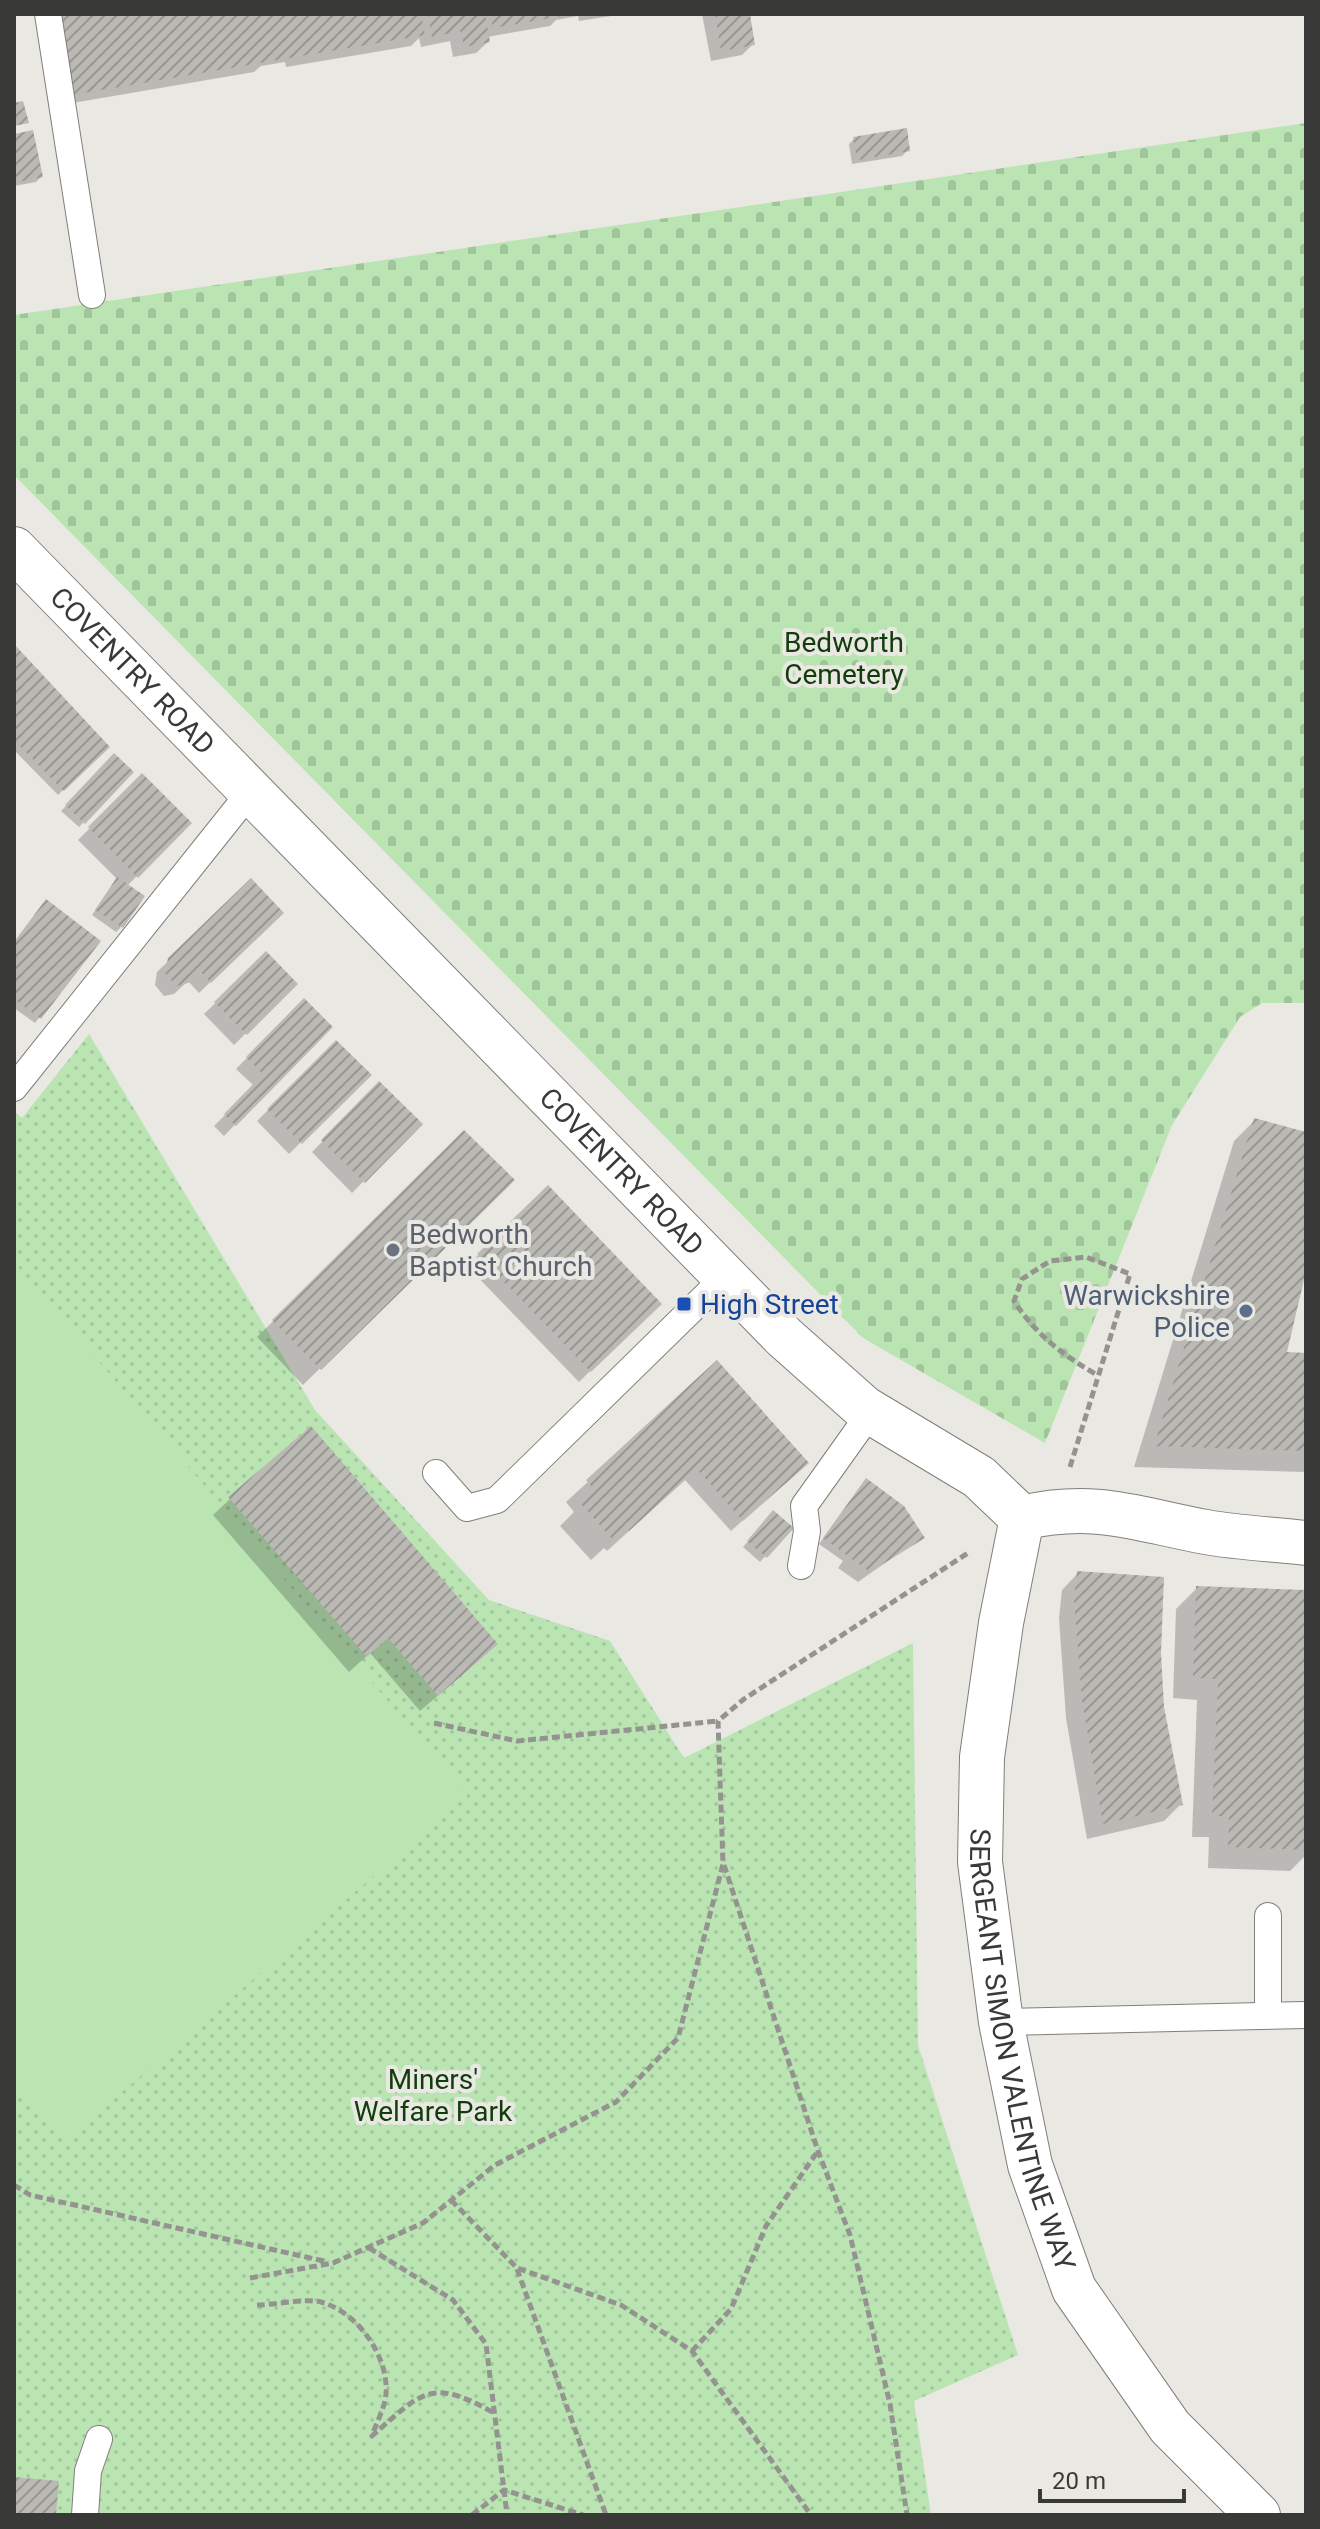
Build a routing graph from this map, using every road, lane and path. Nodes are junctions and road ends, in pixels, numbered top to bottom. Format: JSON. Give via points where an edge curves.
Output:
{"nodes":[{"id":1,"x":48,"y":14,"type":"edge"},
{"id":2,"x":92,"y":295,"type":"dead end"},
{"id":3,"x":14,"y":549,"type":"edge"},
{"id":4,"x":251,"y":791,"type":"junction"},
{"id":5,"x":14,"y":1088,"type":"edge"},
{"id":6,"x":725,"y":1277,"type":"junction"},
{"id":7,"x":1097,"y":1375,"type":"junction"},
{"id":8,"x":871,"y":1412,"type":"junction"},
{"id":9,"x":436,"y":1473,"type":"dead end"},
{"id":10,"x":1039,"y":1514,"type":"junction"},
{"id":11,"x":1306,"y":1543,"type":"edge"},
{"id":12,"x":801,"y":1566,"type":"dead end"},
{"id":13,"x":718,"y":1721,"type":"junction"},
{"id":14,"x":434,"y":1723,"type":"dead end"},
{"id":15,"x":723,"y":1864,"type":"junction"},
{"id":16,"x":1268,"y":1916,"type":"dead end"},
{"id":17,"x":1268,"y":2015,"type":"junction"},
{"id":18,"x":1306,"y":2015,"type":"edge"},
{"id":19,"x":1001,"y":2022,"type":"junction"},
{"id":20,"x":818,"y":2151,"type":"junction"},
{"id":21,"x":14,"y":2185,"type":"edge"},
{"id":22,"x":451,"y":2200,"type":"junction"},
{"id":23,"x":368,"y":2247,"type":"junction"},
{"id":24,"x":333,"y":2263,"type":"junction"},
{"id":25,"x":517,"y":2268,"type":"junction"},
{"id":26,"x":250,"y":2278,"type":"dead end"},
{"id":27,"x":257,"y":2305,"type":"dead end"},
{"id":28,"x":692,"y":2351,"type":"junction"},
{"id":29,"x":494,"y":2413,"type":"junction"},
{"id":30,"x":99,"y":2439,"type":"dead end"},
{"id":31,"x":504,"y":2490,"type":"junction"},
{"id":32,"x":85,"y":2515,"type":"edge"},
{"id":33,"x":472,"y":2515,"type":"edge"},
{"id":34,"x":507,"y":2515,"type":"edge"},
{"id":35,"x":583,"y":2515,"type":"edge"},
{"id":36,"x":606,"y":2515,"type":"edge"},
{"id":37,"x":811,"y":2515,"type":"edge"},
{"id":38,"x":907,"y":2515,"type":"edge"},
{"id":39,"x":1258,"y":2515,"type":"edge"}],
"edges":[{"from":1,"to":2,"type":"lane"},
{"from":3,"to":4,"type":"main road","name":"COVENTRY ROAD"},
{"from":4,"to":5,"type":"lane"},
{"from":4,"to":6,"type":"main road","name":"COVENTRY ROAD"},
{"from":6,"to":8,"type":"main road","name":"COVENTRY ROAD","via":[[829,1380]]},
{"from":6,"to":9,"type":"lane","via":[[497,1500],[467,1508]]},
{"from":7,"to":7,"type":"path","via":[[1130,1274],[1086,1257],[1050,1261],[1022,1279],[1014,1301],[1030,1326],[1064,1356]]},
{"from":7,"to":10,"type":"path"},
{"from":8,"to":10,"type":"main road","name":"COVENTRY ROAD"},
{"from":8,"to":12,"type":"lane","via":[[804,1506],[807,1531]]},
{"from":10,"to":11,"type":"main road","via":[[1088,1508],[1210,1533]]},
{"from":10,"to":13,"type":"path","via":[[744,1699]]},
{"from":10,"to":19,"type":"main road","name":"SERGEANT SIMON VALENTINE WAY","via":[[1001,1623],[982,1757],[980,1862]]},
{"from":13,"to":14,"type":"path","via":[[517,1741]]},
{"from":13,"to":15,"type":"path"},
{"from":15,"to":20,"type":"path"},
{"from":15,"to":22,"type":"path","via":[[678,2038],[616,2102],[495,2165]]},
{"from":16,"to":17,"type":"lane"},
{"from":17,"to":18,"type":"lane"},
{"from":17,"to":19,"type":"lane"},
{"from":19,"to":39,"type":"main road","name":"SERGEANT SIMON VALENTINE WAY","via":[[1030,2165],[1074,2289],[1170,2427]]},
{"from":20,"to":28,"type":"path","via":[[766,2226],[731,2309]]},
{"from":20,"to":38,"type":"path","via":[[850,2235],[890,2404]]},
{"from":21,"to":24,"type":"path","via":[[30,2195]]},
{"from":22,"to":23,"type":"path","via":[[423,2223]]},
{"from":22,"to":25,"type":"path"},
{"from":23,"to":24,"type":"path"},
{"from":23,"to":29,"type":"path","via":[[453,2300],[486,2344]]},
{"from":24,"to":26,"type":"path"},
{"from":25,"to":28,"type":"path","via":[[621,2305]]},
{"from":25,"to":36,"type":"path"},
{"from":27,"to":29,"type":"path","via":[[320,2302],[350,2320],[373,2343],[386,2395],[372,2436],[417,2396],[465,2396]]},
{"from":28,"to":37,"type":"path"},
{"from":29,"to":31,"type":"path"},
{"from":30,"to":32,"type":"lane","via":[[88,2471]]},
{"from":31,"to":33,"type":"path"},
{"from":31,"to":34,"type":"path"},
{"from":31,"to":35,"type":"path"}]}
